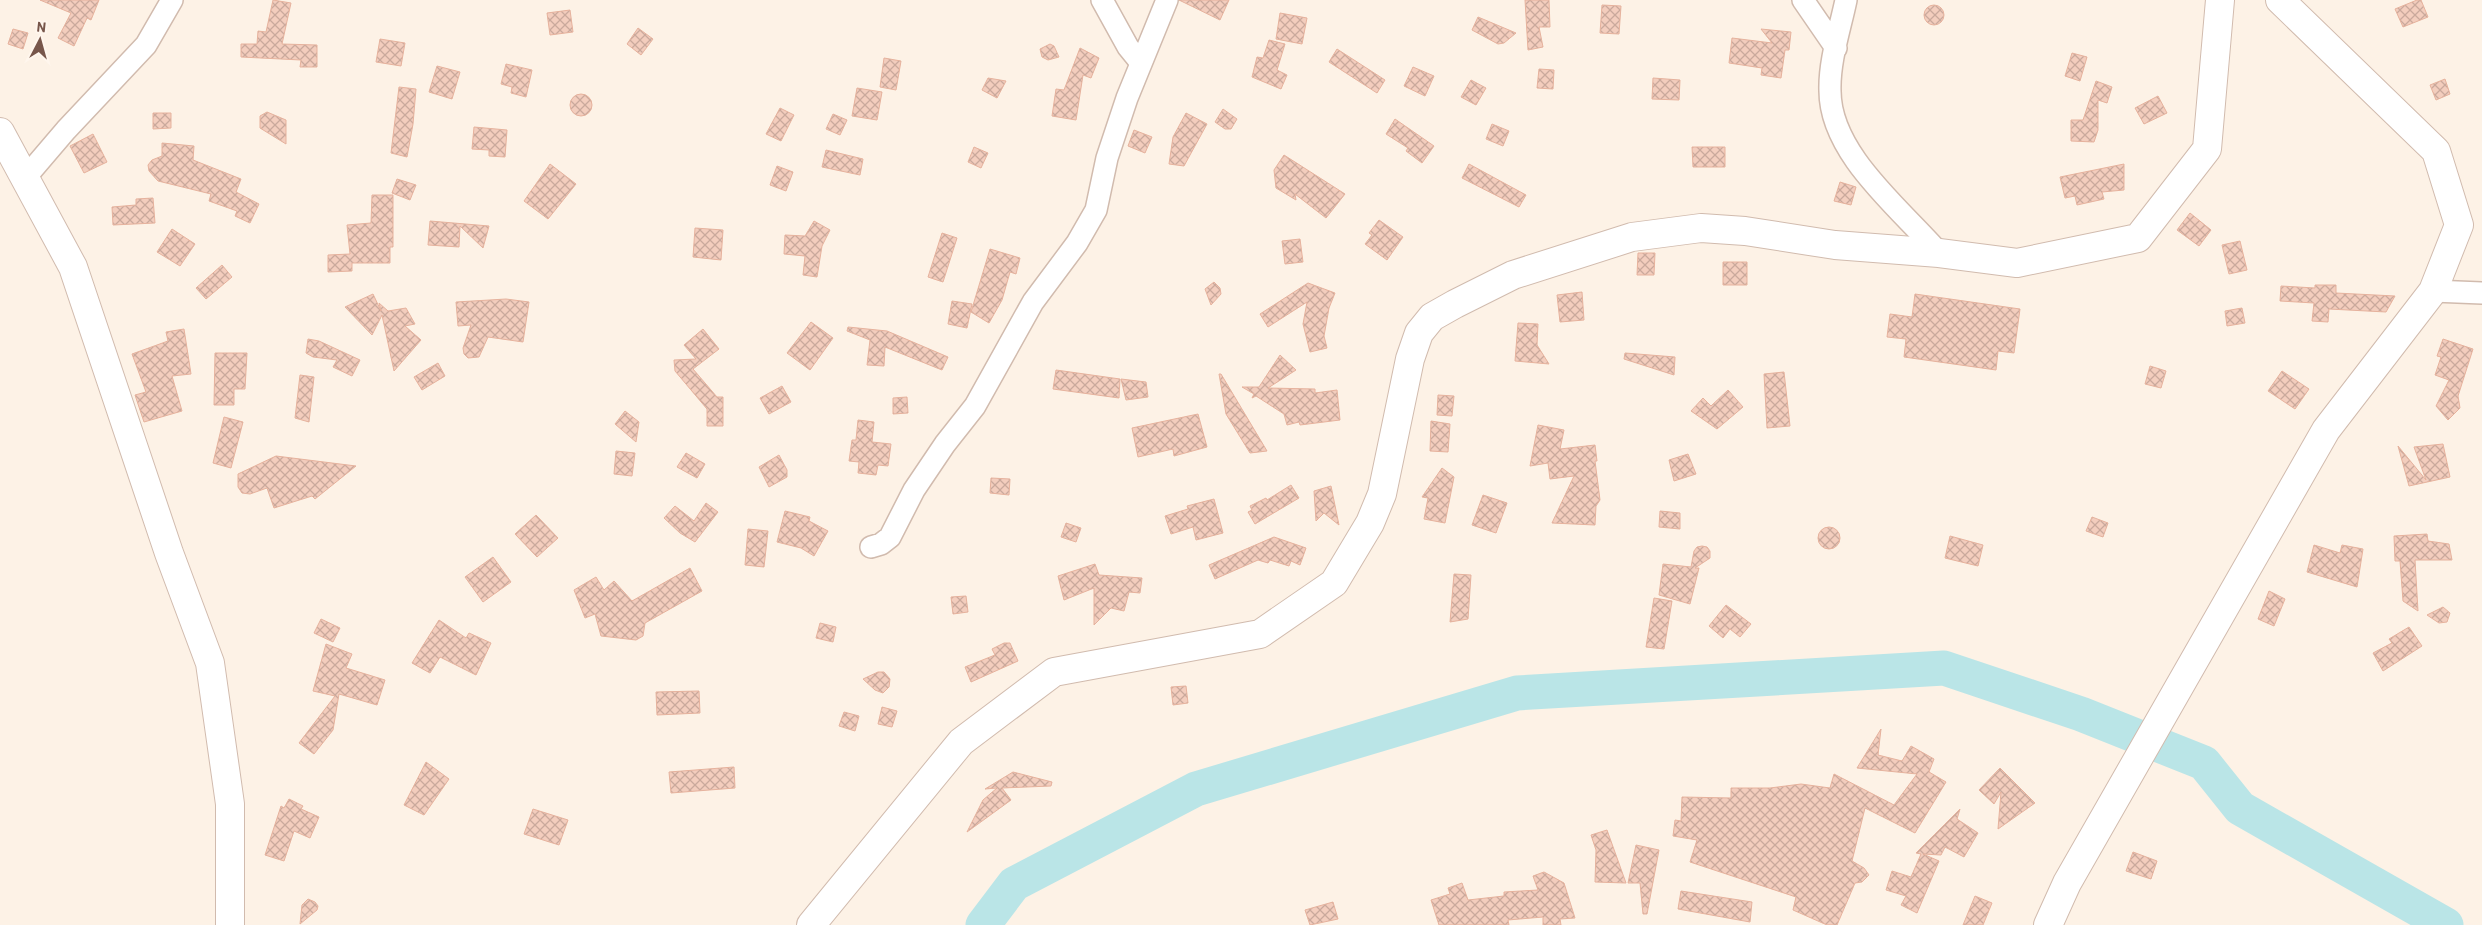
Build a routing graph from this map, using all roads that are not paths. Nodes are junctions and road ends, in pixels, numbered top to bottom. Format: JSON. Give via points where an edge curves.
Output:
{"nodes":[{"id":1,"x":172,"y":0,"type":"edge"},
{"id":2,"x":1102,"y":0,"type":"edge"},
{"id":3,"x":1167,"y":0,"type":"edge"},
{"id":4,"x":1803,"y":0,"type":"edge"},
{"id":5,"x":1846,"y":0,"type":"edge"},
{"id":6,"x":2220,"y":0,"type":"edge"},
{"id":7,"x":2280,"y":0,"type":"edge"},
{"id":8,"x":1836,"y":48,"type":"junction"},
{"id":9,"x":1141,"y":63,"type":"junction"},
{"id":10,"x":0,"y":132,"type":"edge"},
{"id":11,"x":25,"y":178,"type":"junction"},
{"id":12,"x":1939,"y":253,"type":"junction"},
{"id":13,"x":2433,"y":291,"type":"junction"},
{"id":14,"x":2482,"y":292,"type":"edge"},
{"id":15,"x":870,"y":547,"type":"dead end"},
{"id":16,"x":230,"y":925,"type":"edge"},
{"id":17,"x":811,"y":925,"type":"edge"},
{"id":18,"x":2048,"y":925,"type":"edge"}],
"edges":[{"from":1,"to":11,"type":"street","via":[[146,45]]},
{"from":2,"to":9,"type":"street","via":[[1128,47]]},
{"from":3,"to":9,"type":"street"},
{"from":4,"to":8,"type":"street"},
{"from":5,"to":8,"type":"street"},
{"from":6,"to":12,"type":"street","via":[[2207,149],[2138,238],[2017,263]]},
{"from":7,"to":13,"type":"street","via":[[2436,151],[2459,225]]},
{"from":8,"to":12,"type":"street","via":[[1830,90],[1832,108],[1844,141],[1884,195]]},
{"from":9,"to":15,"type":"street","via":[[1107,158],[1096,210],[1077,243],[1034,302],[975,406],[914,490],[890,537]]},
{"from":10,"to":11,"type":"street"},
{"from":11,"to":16,"type":"street","via":[[73,267],[168,553],[210,663],[230,804]]},
{"from":12,"to":17,"type":"street","via":[[1835,246],[1745,231],[1701,228],[1632,237],[1513,275],[1432,317],[1419,333],[1410,358],[1382,494],[1370,523],[1334,583],[1260,634],[1054,672],[961,742]]},
{"from":13,"to":14,"type":"street"},
{"from":13,"to":18,"type":"street","via":[[2326,430],[2067,883]]}]}
